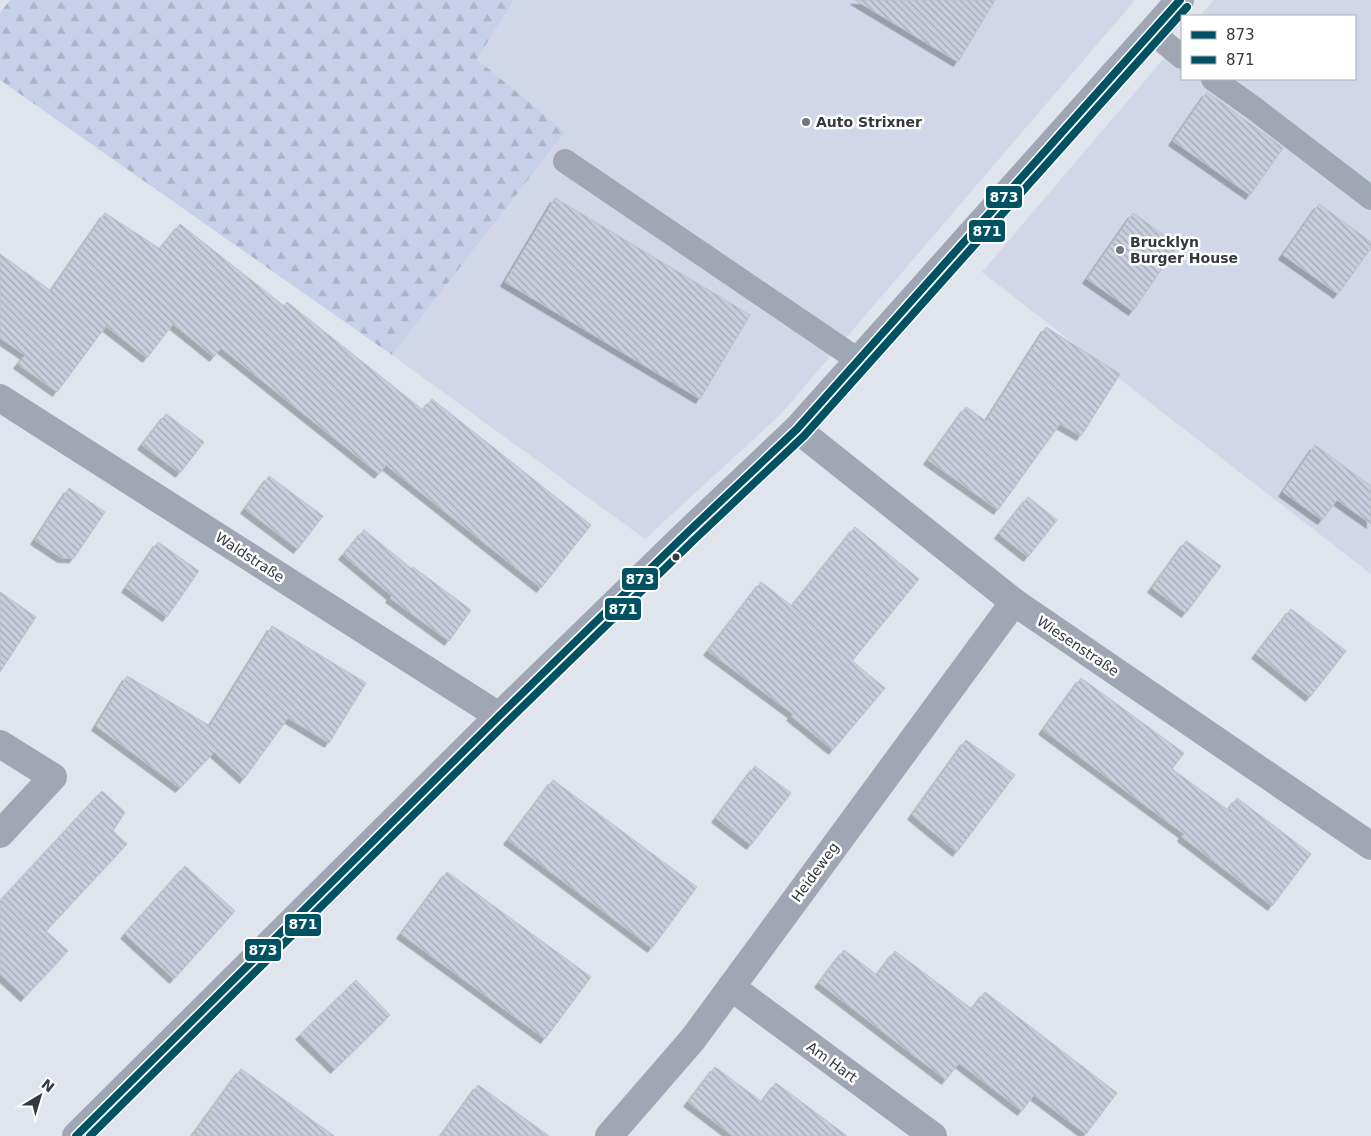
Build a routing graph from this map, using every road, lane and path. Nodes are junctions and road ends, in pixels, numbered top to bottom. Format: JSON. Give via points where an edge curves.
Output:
{"nodes":[{"id":1,"x":1172,"y":2,"type":"edge"},
{"id":2,"x":1152,"y":32,"type":"junction"},
{"id":3,"x":1181,"y":56,"type":"edge"},
{"id":4,"x":1214,"y":80,"type":"edge"},
{"id":5,"x":565,"y":160,"type":"dead end"},
{"id":6,"x":1371,"y":198,"type":"edge"},
{"id":7,"x":858,"y":360,"type":"junction"},
{"id":8,"x":0,"y":398,"type":"edge"},
{"id":9,"x":797,"y":429,"type":"junction"},
{"id":10,"x":1014,"y":602,"type":"junction"},
{"id":11,"x":499,"y":716,"type":"junction"},
{"id":12,"x":0,"y":744,"type":"edge"},
{"id":13,"x":0,"y":834,"type":"edge"},
{"id":14,"x":1371,"y":846,"type":"edge"},
{"id":15,"x":731,"y":987,"type":"junction"},
{"id":16,"x":76,"y":1136,"type":"edge"},
{"id":17,"x":609,"y":1136,"type":"edge"},
{"id":18,"x":933,"y":1136,"type":"edge"}],
"edges":[{"from":1,"to":2,"type":"street"},
{"from":2,"to":3,"type":"lane"},
{"from":2,"to":7,"type":"street"},
{"from":4,"to":6,"type":"lane"},
{"from":5,"to":7,"type":"lane"},
{"from":7,"to":9,"type":"street"},
{"from":8,"to":11,"type":"street","name":"Waldstraße"},
{"from":9,"to":10,"type":"street","name":"Wiesenstraße"},
{"from":9,"to":11,"type":"street"},
{"from":10,"to":14,"type":"street","name":"Wiesenstraße"},
{"from":10,"to":15,"type":"street","name":"Heideweg"},
{"from":11,"to":16,"type":"street"},
{"from":12,"to":13,"type":"street","via":[[53,778]]},
{"from":15,"to":17,"type":"street","name":"Heideweg","via":[[693,1039]]},
{"from":15,"to":18,"type":"street","name":"Am Hart"}]}
